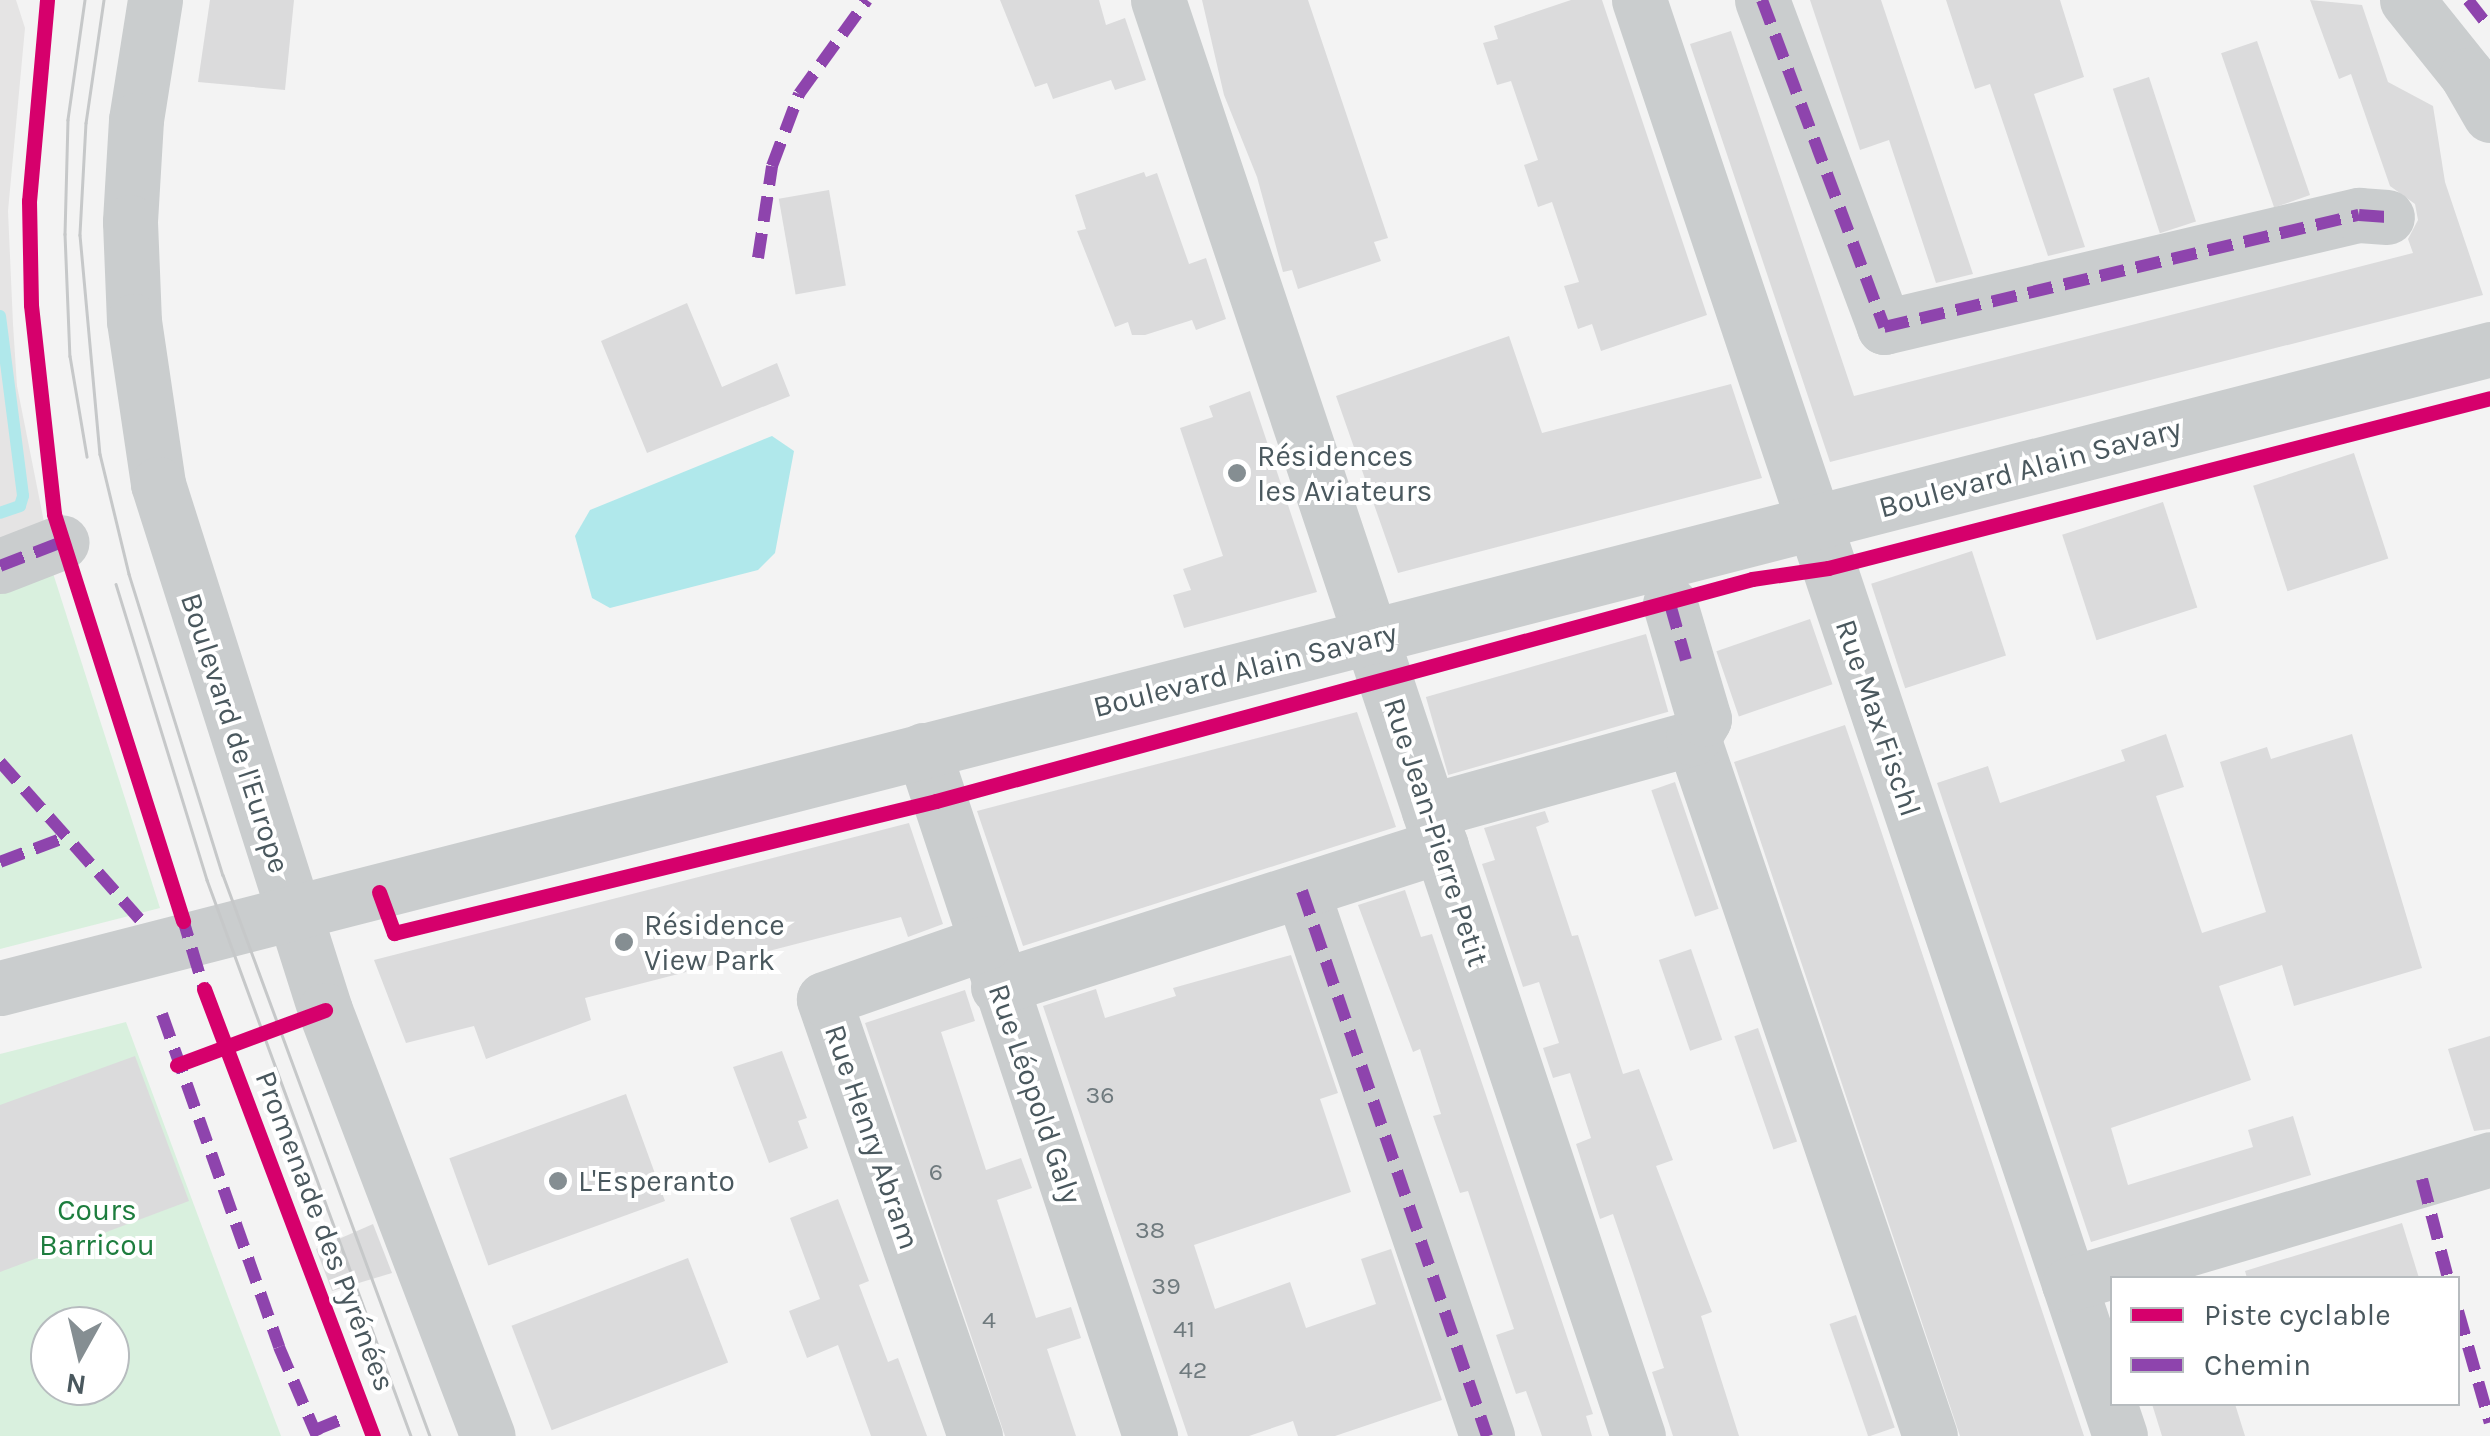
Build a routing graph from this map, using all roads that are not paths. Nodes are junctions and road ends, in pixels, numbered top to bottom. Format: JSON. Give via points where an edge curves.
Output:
{"nodes":[{"id":1,"x":155,"y":0,"type":"edge"},
{"id":2,"x":1158,"y":0,"type":"edge"},
{"id":3,"x":1639,"y":0,"type":"edge"},
{"id":4,"x":1762,"y":0,"type":"edge"},
{"id":5,"x":2407,"y":0,"type":"edge"},
{"id":6,"x":2490,"y":115,"type":"edge"},
{"id":7,"x":2387,"y":217,"type":"dead end"},
{"id":8,"x":2490,"y":349,"type":"edge"},
{"id":9,"x":1814,"y":524,"type":"junction"},
{"id":10,"x":62,"y":542,"type":"dead end"},
{"id":11,"x":0,"y":566,"type":"edge"},
{"id":12,"x":1670,"y":604,"type":"dead end"},
{"id":13,"x":1374,"y":639,"type":"junction"},
{"id":14,"x":1694,"y":738,"type":"junction"},
{"id":15,"x":923,"y":750,"type":"junction"},
{"id":16,"x":1435,"y":828,"type":"junction"},
{"id":17,"x":1302,"y":891,"type":"junction"},
{"id":18,"x":292,"y":913,"type":"junction"},
{"id":19,"x":992,"y":965,"type":"junction"},
{"id":20,"x":0,"y":988,"type":"edge"},
{"id":21,"x":2490,"y":1158,"type":"edge"},
{"id":22,"x":2069,"y":1284,"type":"junction"},
{"id":23,"x":488,"y":1436,"type":"edge"},
{"id":24,"x":974,"y":1436,"type":"edge"},
{"id":25,"x":1150,"y":1436,"type":"edge"},
{"id":26,"x":1487,"y":1436,"type":"edge"},
{"id":27,"x":1638,"y":1436,"type":"edge"},
{"id":28,"x":1930,"y":1436,"type":"edge"},
{"id":29,"x":2120,"y":1436,"type":"edge"}],
"edges":[{"from":1,"to":18,"type":"street","name":"Boulevard de l'Europe","via":[[136,120],[130,222],[144,406],[158,484]]},
{"from":2,"to":13,"type":"street","name":"Rue Jean-Pierre Petit"},
{"from":3,"to":9,"type":"street","name":"Rue Max Fischl"},
{"from":4,"to":7,"type":"street","via":[[1884,327],[2358,215]]},
{"from":5,"to":6,"type":"street","via":[[2468,75]]},
{"from":8,"to":9,"type":"street","name":"Boulevard Alain Savary"},
{"from":9,"to":13,"type":"street","name":"Boulevard Alain Savary"},
{"from":9,"to":22,"type":"street","name":"Rue Max Fischl"},
{"from":10,"to":11,"type":"street"},
{"from":12,"to":14,"type":"street","via":[[1704,719]]},
{"from":13,"to":15,"type":"street","name":"Boulevard Alain Savary"},
{"from":13,"to":16,"type":"street","name":"Rue Jean-Pierre Petit"},
{"from":14,"to":16,"type":"street"},
{"from":14,"to":28,"type":"street"},
{"from":15,"to":18,"type":"street","name":"Boulevard Alain Savary","via":[[742,802]]},
{"from":15,"to":19,"type":"street","name":"Rue Léopold Galy"},
{"from":16,"to":17,"type":"street"},
{"from":16,"to":27,"type":"street","name":"Rue Jean-Pierre Petit"},
{"from":17,"to":19,"type":"street"},
{"from":17,"to":26,"type":"street"},
{"from":18,"to":20,"type":"street","name":"Boulevard Alain Savary"},
{"from":18,"to":23,"type":"street","name":"Boulevard de l'Europe"},
{"from":19,"to":24,"type":"street","name":"Rue Henry Abram","via":[[824,999]]},
{"from":19,"to":25,"type":"street","name":"Rue Léopold Galy"},
{"from":21,"to":22,"type":"street"},
{"from":22,"to":29,"type":"street","name":"Rue Max Fischl"}]}
